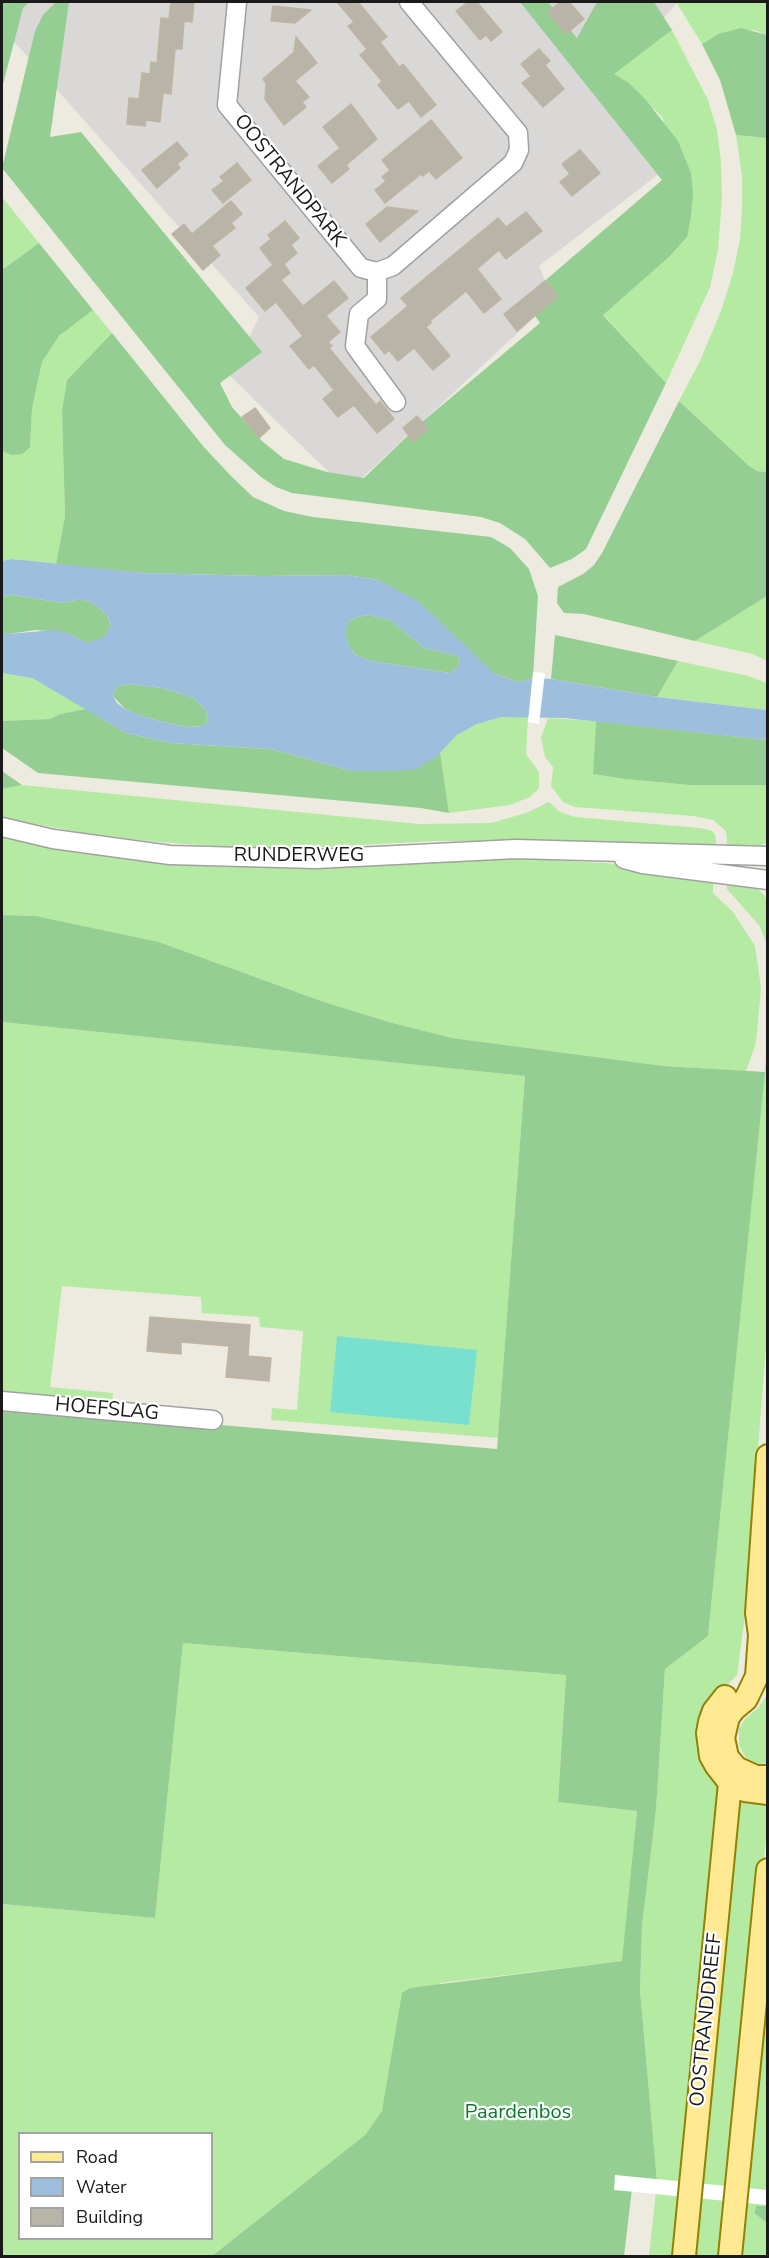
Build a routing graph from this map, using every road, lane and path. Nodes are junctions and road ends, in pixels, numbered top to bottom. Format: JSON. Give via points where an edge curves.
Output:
{"nodes":[{"id":1,"x":237,"y":2,"type":"edge"},
{"id":2,"x":409,"y":2,"type":"edge"},
{"id":3,"x":377,"y":272,"type":"junction"},
{"id":4,"x":396,"y":402,"type":"dead end"},
{"id":5,"x":2,"y":827,"type":"edge"},
{"id":6,"x":599,"y":852,"type":"junction"},
{"id":7,"x":768,"y":856,"type":"edge"},
{"id":8,"x":768,"y":880,"type":"edge"},
{"id":9,"x":2,"y":1401,"type":"edge"},
{"id":10,"x":213,"y":1420,"type":"dead end"},
{"id":11,"x":768,"y":1456,"type":"edge"},
{"id":12,"x":755,"y":1683,"type":"edge"},
{"id":13,"x":768,"y":1777,"type":"edge"},
{"id":14,"x":730,"y":1783,"type":"junction"},
{"id":15,"x":768,"y":1793,"type":"edge"},
{"id":16,"x":768,"y":1870,"type":"edge"},
{"id":17,"x":684,"y":2256,"type":"edge"},
{"id":18,"x":730,"y":2256,"type":"edge"}],
"edges":[{"from":1,"to":3,"type":"street","name":"OOSTRANDPARK","via":[[227,105],[361,268]]},
{"from":2,"to":3,"type":"street","via":[[518,133],[519,150],[513,163],[393,266]]},
{"from":3,"to":4,"type":"street","via":[[377,299],[359,314],[355,346]]},
{"from":5,"to":6,"type":"street","name":"RUNDERWEG","via":[[53,839],[170,855],[316,859],[516,849]]},
{"from":6,"to":7,"type":"street","name":"RUNDERWEG"},
{"from":6,"to":8,"type":"street","name":"RUNDERWEG","via":[[644,864]]},
{"from":9,"to":10,"type":"street","name":"HOEFSLAG"},
{"from":11,"to":12,"type":"main road","via":[[757,1612],[749,1633]]},
{"from":12,"to":13,"type":"main road","via":[[728,1717],[724,1747],[736,1768],[756,1777]]},
{"from":12,"to":14,"type":"main road","via":[[728,1695],[714,1711],[708,1733],[711,1756]]},
{"from":14,"to":15,"type":"main road"},
{"from":14,"to":17,"type":"main road","name":"OOSTRANDDREEF"},
{"from":16,"to":18,"type":"main road"}]}
